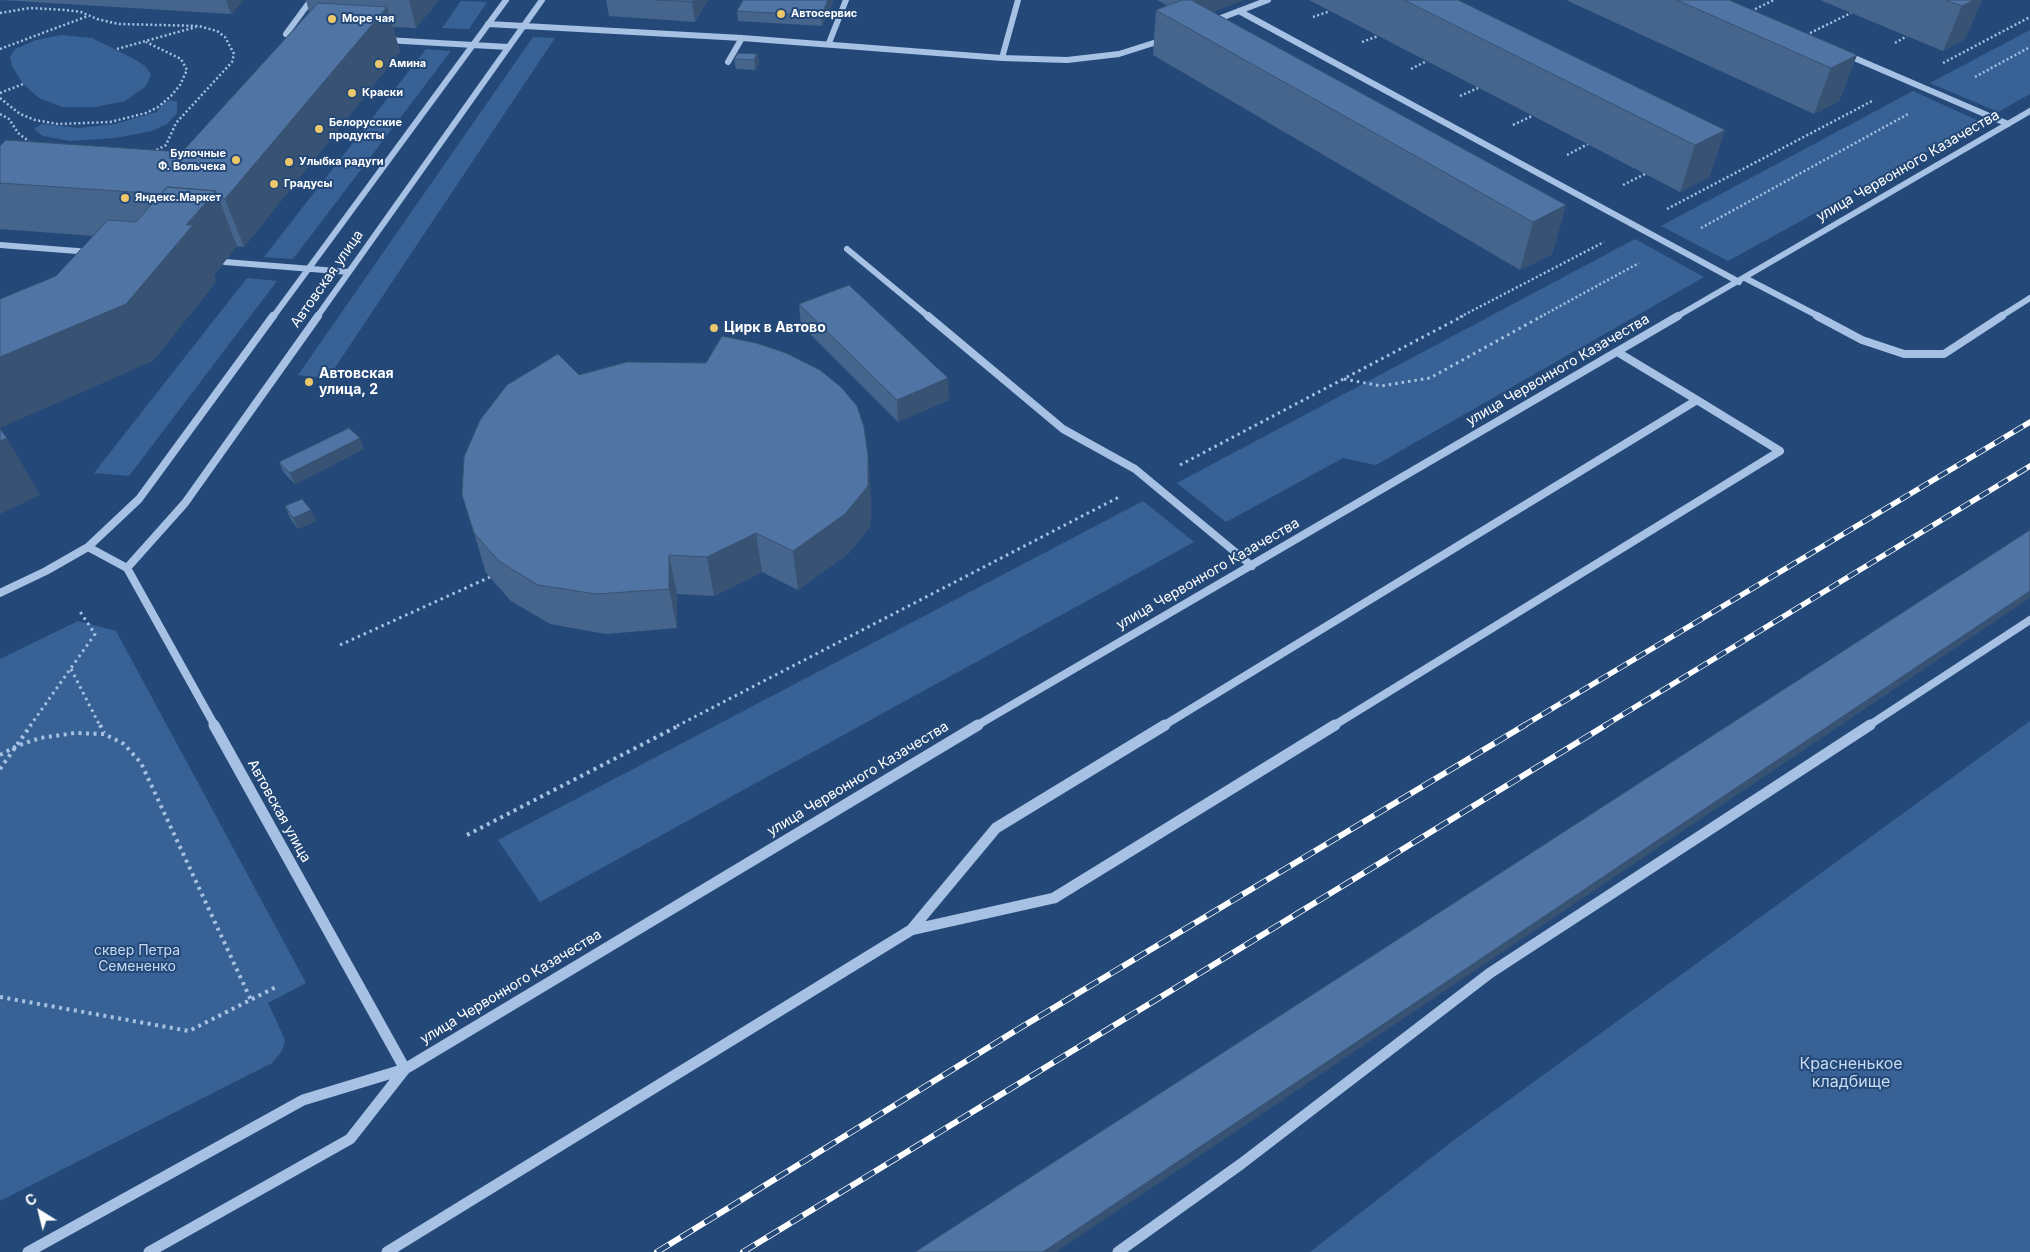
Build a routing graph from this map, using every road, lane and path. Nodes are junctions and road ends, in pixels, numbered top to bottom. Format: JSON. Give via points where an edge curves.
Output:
{"nodes":[{"id":1,"x":311,"y":0,"type":"edge"},
{"id":2,"x":506,"y":0,"type":"edge"},
{"id":3,"x":542,"y":0,"type":"edge"},
{"id":4,"x":846,"y":0,"type":"edge"},
{"id":5,"x":1018,"y":0,"type":"edge"},
{"id":6,"x":1268,"y":0,"type":"edge"},
{"id":7,"x":1774,"y":0,"type":"edge"},
{"id":8,"x":1239,"y":11,"type":"junction"},
{"id":9,"x":1749,"y":12,"type":"edge"},
{"id":10,"x":0,"y":13,"type":"edge"},
{"id":11,"x":1851,"y":13,"type":"dead end"},
{"id":12,"x":89,"y":15,"type":"junction"},
{"id":13,"x":2030,"y":17,"type":"edge"},
{"id":14,"x":488,"y":24,"type":"junction"},
{"id":15,"x":1202,"y":25,"type":"edge"},
{"id":16,"x":199,"y":26,"type":"junction"},
{"id":17,"x":523,"y":26,"type":"junction"},
{"id":18,"x":312,"y":36,"type":"edge"},
{"id":19,"x":1804,"y":36,"type":"joint"},
{"id":20,"x":742,"y":38,"type":"junction"},
{"id":21,"x":376,"y":39,"type":"edge"},
{"id":22,"x":1166,"y":39,"type":"edge"},
{"id":23,"x":146,"y":42,"type":"junction"},
{"id":24,"x":829,"y":43,"type":"junction"},
{"id":25,"x":473,"y":45,"type":"junction"},
{"id":26,"x":508,"y":47,"type":"junction"},
{"id":27,"x":0,"y":49,"type":"edge"},
{"id":28,"x":117,"y":49,"type":"dead end"},
{"id":29,"x":1002,"y":58,"type":"junction"},
{"id":30,"x":728,"y":62,"type":"dead end"},
{"id":31,"x":1909,"y":81,"type":"junction"},
{"id":32,"x":23,"y":84,"type":"dead end"},
{"id":33,"x":0,"y":93,"type":"edge"},
{"id":34,"x":0,"y":98,"type":"edge"},
{"id":35,"x":2030,"y":112,"type":"edge"},
{"id":36,"x":0,"y":114,"type":"edge"},
{"id":37,"x":2008,"y":124,"type":"junction"},
{"id":38,"x":38,"y":145,"type":"edge"},
{"id":39,"x":147,"y":155,"type":"edge"},
{"id":40,"x":1635,"y":226,"type":"junction"},
{"id":41,"x":0,"y":245,"type":"edge"},
{"id":42,"x":848,"y":249,"type":"dead end"},
{"id":43,"x":95,"y":252,"type":"edge"},
{"id":44,"x":224,"y":262,"type":"dead end"},
{"id":45,"x":308,"y":269,"type":"junction"},
{"id":46,"x":349,"y":272,"type":"junction"},
{"id":47,"x":1742,"y":280,"type":"junction"},
{"id":48,"x":2030,"y":298,"type":"edge"},
{"id":49,"x":1619,"y":352,"type":"junction"},
{"id":50,"x":1697,"y":400,"type":"junction"},
{"id":51,"x":1150,"y":481,"type":"junction"},
{"id":52,"x":88,"y":547,"type":"junction"},
{"id":53,"x":1252,"y":566,"type":"junction"},
{"id":54,"x":127,"y":568,"type":"junction"},
{"id":55,"x":490,"y":577,"type":"edge"},
{"id":56,"x":0,"y":593,"type":"edge"},
{"id":57,"x":79,"y":610,"type":"dead end"},
{"id":58,"x":2030,"y":620,"type":"edge"},
{"id":59,"x":340,"y":645,"type":"dead end"},
{"id":60,"x":71,"y":669,"type":"junction"},
{"id":61,"x":104,"y":734,"type":"junction"},
{"id":62,"x":17,"y":746,"type":"junction"},
{"id":63,"x":0,"y":755,"type":"edge"},
{"id":64,"x":0,"y":769,"type":"edge"},
{"id":65,"x":467,"y":835,"type":"dead end"},
{"id":66,"x":911,"y":930,"type":"junction"},
{"id":67,"x":276,"y":987,"type":"dead end"},
{"id":68,"x":0,"y":997,"type":"edge"},
{"id":69,"x":251,"y":1000,"type":"junction"},
{"id":70,"x":405,"y":1069,"type":"junction"},
{"id":71,"x":28,"y":1252,"type":"edge"},
{"id":72,"x":149,"y":1252,"type":"edge"},
{"id":73,"x":387,"y":1252,"type":"edge"},
{"id":74,"x":1118,"y":1252,"type":"edge"}],
"edges":[{"from":1,"to":18,"type":"street","via":[[286,34]]},
{"from":2,"to":14,"type":"street","name":"Автовская улица"},
{"from":3,"to":17,"type":"street","name":"Автовская улица"},
{"from":4,"to":24,"type":"street"},
{"from":5,"to":29,"type":"street"},
{"from":6,"to":8,"type":"street"},
{"from":7,"to":9,"type":"path"},
{"from":8,"to":15,"type":"street"},
{"from":8,"to":40,"type":"street"},
{"from":10,"to":12,"type":"path","via":[[53,8]]},
{"from":11,"to":19,"type":"path"},
{"from":12,"to":16,"type":"path","via":[[119,24]]},
{"from":12,"to":27,"type":"path"},
{"from":13,"to":31,"type":"path"},
{"from":14,"to":17,"type":"street"},
{"from":14,"to":25,"type":"street","name":"Автовская улица"},
{"from":16,"to":23,"type":"path"},
{"from":16,"to":39,"type":"path","via":[[225,37],[234,54],[232,62],[176,123],[166,144]]},
{"from":17,"to":20,"type":"street"},
{"from":17,"to":26,"type":"street","name":"Автовская улица"},
{"from":19,"to":31,"type":"street"},
{"from":20,"to":24,"type":"street"},
{"from":20,"to":30,"type":"street"},
{"from":21,"to":25,"type":"street"},
{"from":22,"to":29,"type":"street","via":[[1119,54],[1076,59]]},
{"from":23,"to":28,"type":"path"},
{"from":23,"to":34,"type":"path","via":[[181,58],[187,70],[171,96],[146,113],[110,122],[50,123],[20,114]]},
{"from":24,"to":29,"type":"street"},
{"from":25,"to":26,"type":"street"},
{"from":25,"to":45,"type":"street","name":"Автовская улица"},
{"from":26,"to":46,"type":"street","name":"Автовская улица"},
{"from":31,"to":37,"type":"street"},
{"from":31,"to":40,"type":"path"},
{"from":32,"to":33,"type":"path"},
{"from":35,"to":37,"type":"street","name":"улица Червонного Казачества"},
{"from":36,"to":38,"type":"path","via":[[25,139]]},
{"from":37,"to":47,"type":"street","name":"улица Червонного Казачества"},
{"from":40,"to":47,"type":"street"},
{"from":40,"to":51,"type":"path"},
{"from":41,"to":43,"type":"street"},
{"from":42,"to":51,"type":"street","via":[[1063,429],[1135,469]]},
{"from":44,"to":45,"type":"street"},
{"from":45,"to":46,"type":"street"},
{"from":45,"to":52,"type":"street","name":"Автовская улица","via":[[139,499]]},
{"from":46,"to":54,"type":"street","name":"Автовская улица","via":[[185,503]]},
{"from":47,"to":48,"type":"street","via":[[1862,340],[1904,354],[1944,354]]},
{"from":47,"to":49,"type":"street","name":"улица Червонного Казачества"},
{"from":49,"to":50,"type":"street"},
{"from":49,"to":53,"type":"street","name":"улица Червонного Казачества"},
{"from":50,"to":66,"type":"street","via":[[996,828]]},
{"from":50,"to":66,"type":"street","via":[[1780,451],[1054,898]]},
{"from":51,"to":53,"type":"street"},
{"from":51,"to":65,"type":"path"},
{"from":52,"to":54,"type":"street"},
{"from":52,"to":56,"type":"street","name":"Автовская улица"},
{"from":53,"to":70,"type":"street","name":"улица Червонного Казачества","via":[[951,741]]},
{"from":54,"to":70,"type":"street","name":"Автовская улица"},
{"from":55,"to":59,"type":"path"},
{"from":57,"to":60,"type":"path","via":[[95,634]]},
{"from":58,"to":74,"type":"street","via":[[1490,973],[1241,1164]]},
{"from":60,"to":61,"type":"path"},
{"from":60,"to":62,"type":"path"},
{"from":61,"to":62,"type":"path","via":[[75,733],[40,738]]},
{"from":61,"to":69,"type":"path","via":[[124,744],[141,763]]},
{"from":62,"to":63,"type":"path"},
{"from":62,"to":64,"type":"path"},
{"from":66,"to":73,"type":"street"},
{"from":67,"to":69,"type":"path"},
{"from":68,"to":69,"type":"path","via":[[189,1031]]},
{"from":70,"to":71,"type":"street","name":"улица Червонного Казачества","via":[[303,1100]]},
{"from":70,"to":72,"type":"street","name":"улица Червонного Казачества","via":[[350,1139]]}]}
